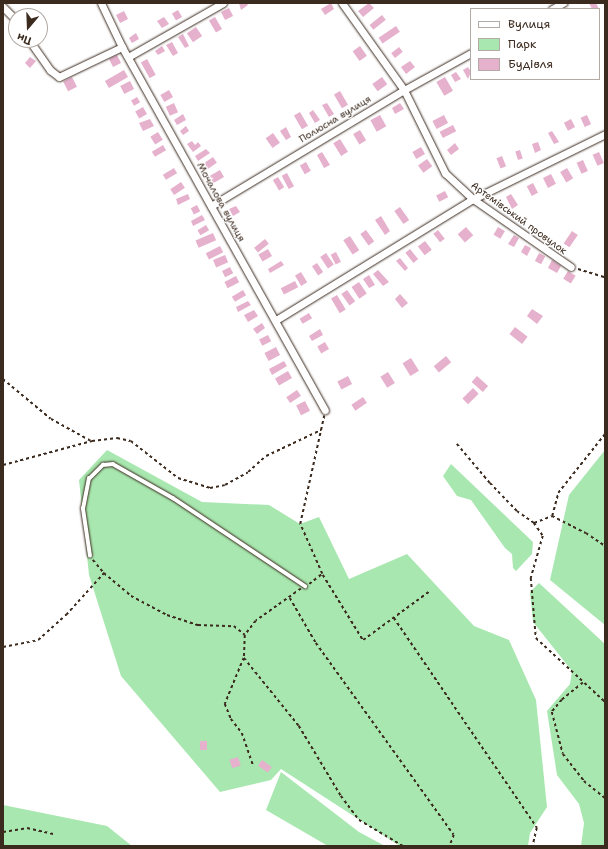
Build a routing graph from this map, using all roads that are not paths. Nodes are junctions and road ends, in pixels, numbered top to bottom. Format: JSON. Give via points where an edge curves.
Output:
{"nodes":[{"id":1,"x":100,"y":3,"type":"edge"},
{"id":2,"x":223,"y":3,"type":"edge"},
{"id":3,"x":342,"y":3,"type":"edge"},
{"id":4,"x":563,"y":3,"type":"edge"},
{"id":5,"x":554,"y":8,"type":"edge"},
{"id":6,"x":122,"y":47,"type":"junction"},
{"id":7,"x":35,"y":48,"type":"edge"},
{"id":8,"x":470,"y":54,"type":"edge"},
{"id":9,"x":128,"y":57,"type":"junction"},
{"id":10,"x":404,"y":90,"type":"junction"},
{"id":11,"x":605,"y":134,"type":"edge"},
{"id":12,"x":473,"y":199,"type":"junction"},
{"id":13,"x":211,"y":206,"type":"junction"},
{"id":14,"x":571,"y":267,"type":"road end"},
{"id":15,"x":276,"y":320,"type":"junction"},
{"id":16,"x":325,"y":410,"type":"road end"},
{"id":17,"x":90,"y":556,"type":"road end"},
{"id":18,"x":305,"y":586,"type":"road end"}],
"edges":[{"from":1,"to":6,"type":"street","name":"Мочалова вулиця"},
{"from":2,"to":9,"type":"street"},
{"from":3,"to":10,"type":"street","name":"Артемівський провулок"},
{"from":4,"to":5,"type":"street"},
{"from":6,"to":7,"type":"street","via":[[59,77],[50,70]]},
{"from":6,"to":9,"type":"street","name":"Мочалова вулиця"},
{"from":8,"to":10,"type":"street","name":"Полюсна вулиця"},
{"from":9,"to":13,"type":"street","name":"Мочалова вулиця"},
{"from":10,"to":12,"type":"street","name":"Артемівський провулок","via":[[445,173]]},
{"from":10,"to":13,"type":"street","name":"Полюсна вулиця"},
{"from":11,"to":12,"type":"street"},
{"from":12,"to":14,"type":"street","name":"Артемівський провулок"},
{"from":12,"to":15,"type":"street"},
{"from":13,"to":15,"type":"street","name":"Мочалова вулиця"},
{"from":15,"to":16,"type":"street","name":"Мочалова вулиця"},
{"from":17,"to":18,"type":"lane","via":[[83,509],[89,479],[103,465],[113,464],[173,498]]}]}
